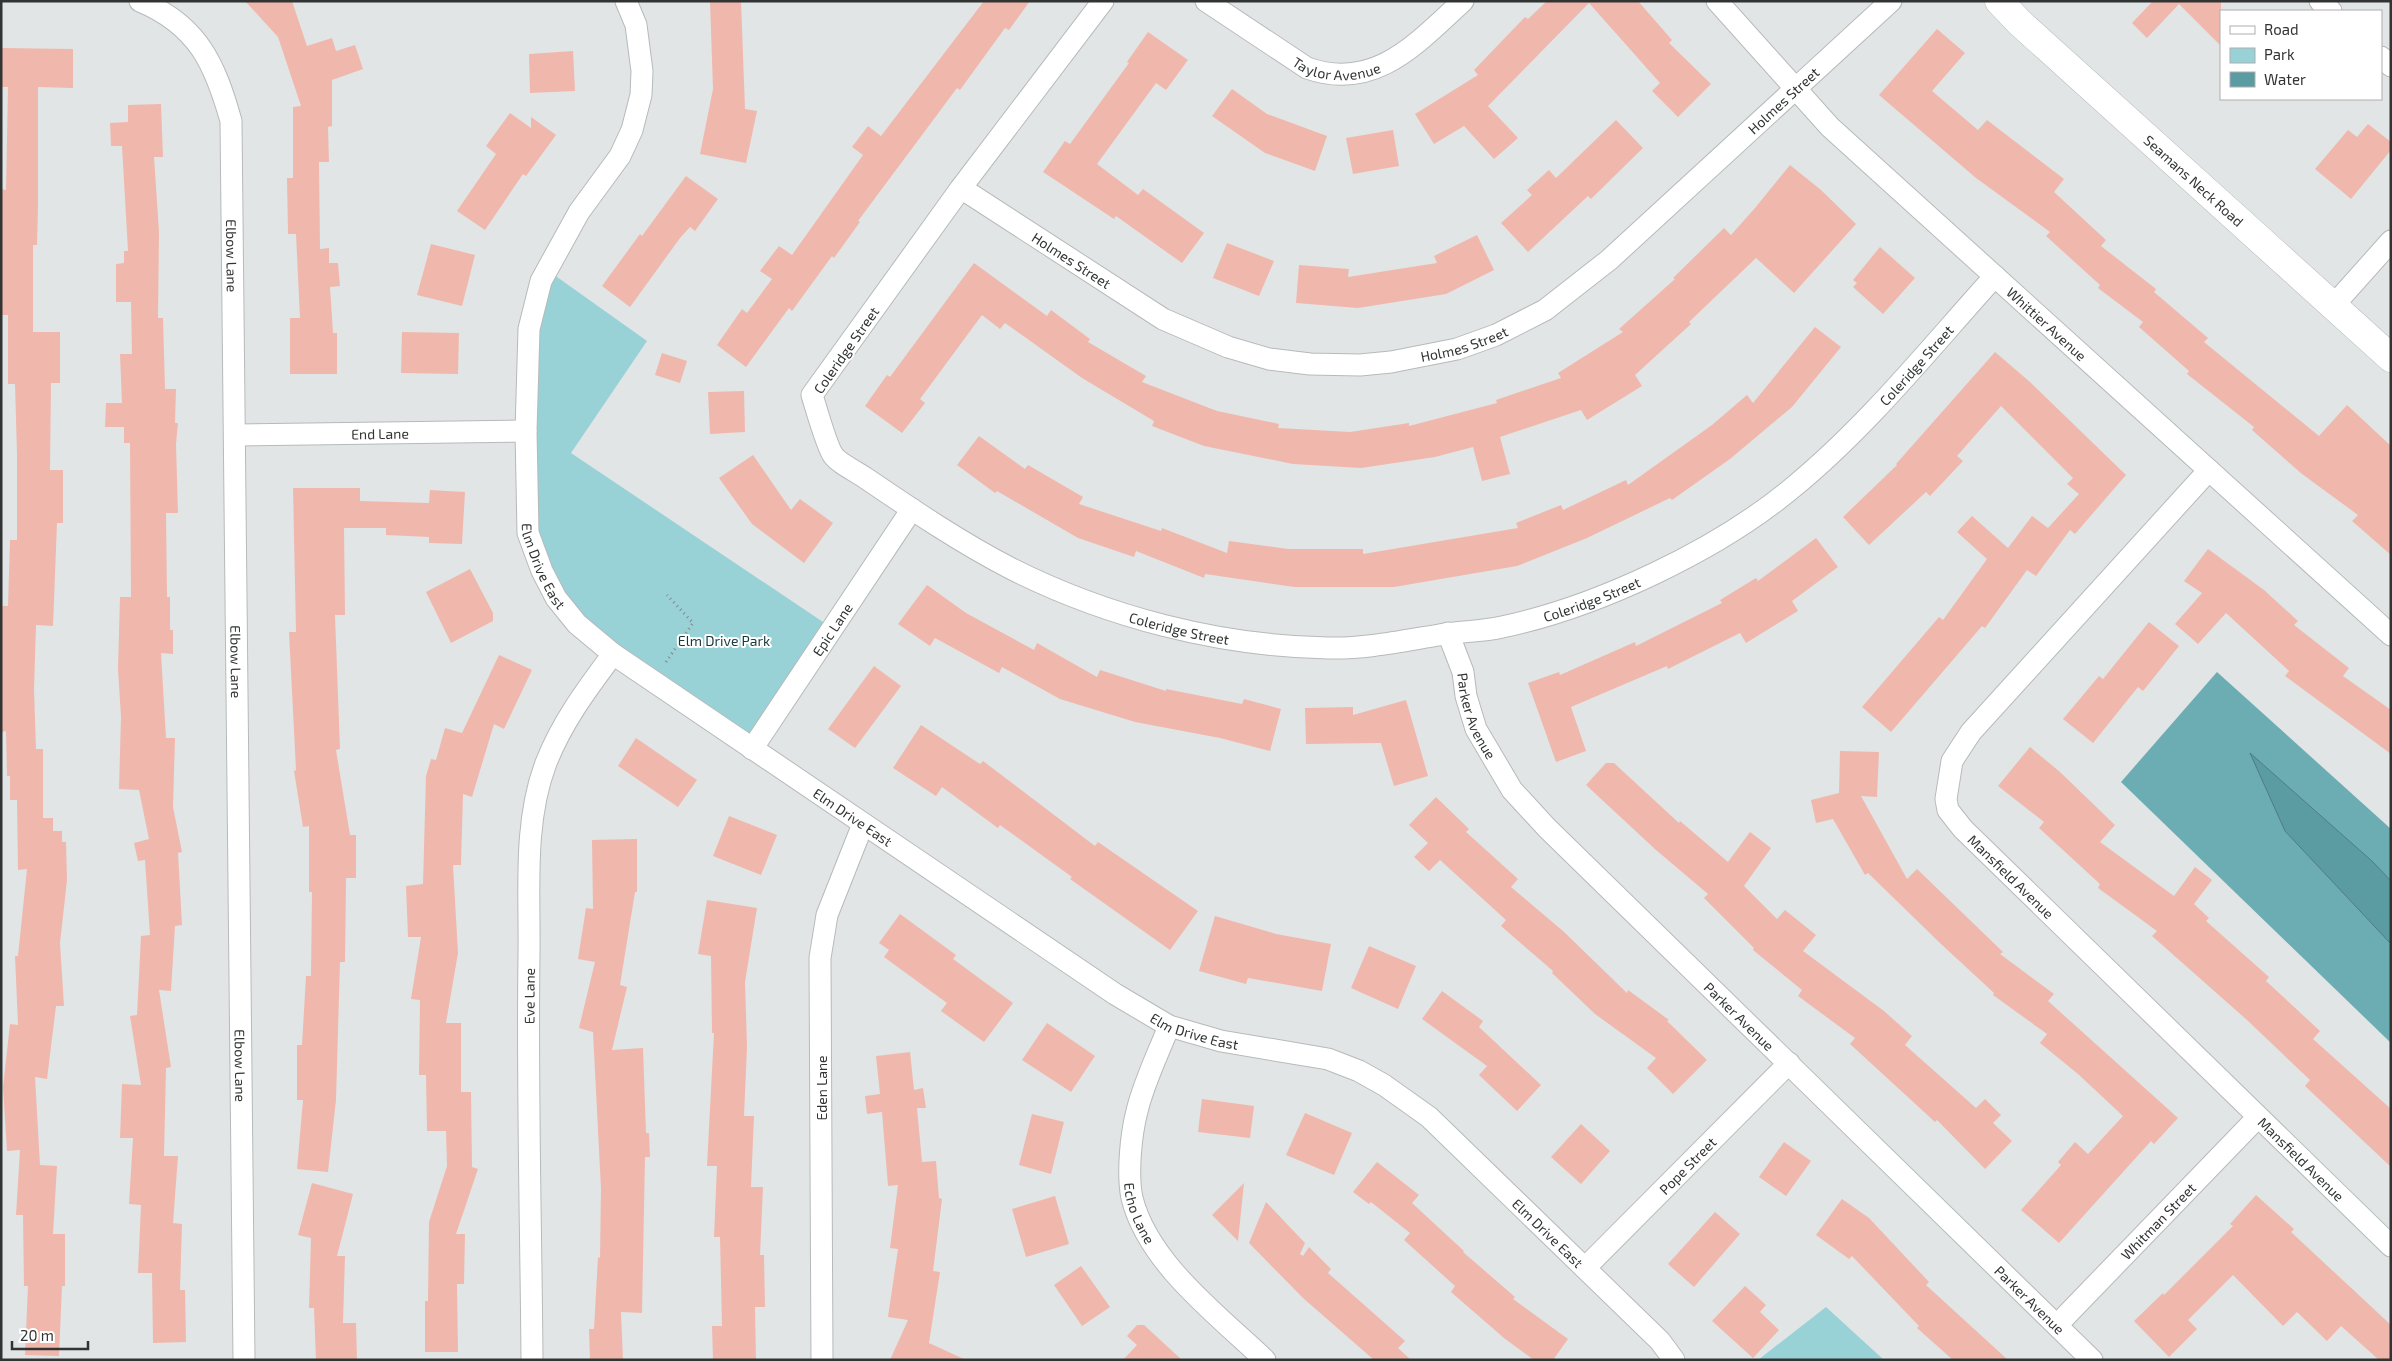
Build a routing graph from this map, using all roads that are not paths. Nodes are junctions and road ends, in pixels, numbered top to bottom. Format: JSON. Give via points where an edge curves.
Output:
{"nodes":[{"id":1,"x":140,"y":1,"type":"edge"},
{"id":2,"x":626,"y":1,"type":"edge"},
{"id":3,"x":1103,"y":1,"type":"edge"},
{"id":4,"x":1206,"y":1,"type":"edge"},
{"id":5,"x":1463,"y":1,"type":"edge"},
{"id":6,"x":1716,"y":1,"type":"edge"},
{"id":7,"x":1891,"y":1,"type":"edge"},
{"id":8,"x":2000,"y":1,"type":"edge"},
{"id":9,"x":2320,"y":1,"type":"edge"},
{"id":10,"x":2330,"y":10,"type":"edge"},
{"id":11,"x":1797,"y":88,"type":"junction"},
{"id":12,"x":962,"y":188,"type":"junction"},
{"id":13,"x":2391,"y":241,"type":"edge"},
{"id":14,"x":1995,"y":276,"type":"junction"},
{"id":15,"x":2333,"y":306,"type":"junction"},
{"id":16,"x":2391,"y":358,"type":"edge"},
{"id":17,"x":526,"y":431,"type":"junction"},
{"id":18,"x":234,"y":435,"type":"junction"},
{"id":19,"x":2209,"y":470,"type":"junction"},
{"id":20,"x":912,"y":509,"type":"junction"},
{"id":21,"x":1448,"y":633,"type":"junction"},
{"id":22,"x":2391,"y":635,"type":"edge"},
{"id":23,"x":613,"y":654,"type":"junction"},
{"id":24,"x":752,"y":750,"type":"junction"},
{"id":25,"x":863,"y":824,"type":"junction"},
{"id":26,"x":1169,"y":1026,"type":"junction"},
{"id":27,"x":1789,"y":1063,"type":"junction"},
{"id":28,"x":2258,"y":1117,"type":"junction"},
{"id":29,"x":2391,"y":1246,"type":"edge"},
{"id":30,"x":1586,"y":1268,"type":"junction"},
{"id":31,"x":2057,"y":1325,"type":"junction"},
{"id":32,"x":244,"y":1360,"type":"edge"},
{"id":33,"x":532,"y":1360,"type":"edge"},
{"id":34,"x":822,"y":1360,"type":"edge"},
{"id":35,"x":1264,"y":1360,"type":"edge"},
{"id":36,"x":1674,"y":1360,"type":"edge"},
{"id":37,"x":2092,"y":1360,"type":"edge"}],
"edges":[{"from":1,"to":18,"type":"street","name":"Elbow Lane","via":[[188,32],[206,55],[220,81],[231,121]]},
{"from":2,"to":17,"type":"street","name":"Elm Drive East","via":[[636,25],[642,71],[641,95],[632,130],[620,156],[579,212],[541,281],[529,329]]},
{"from":3,"to":12,"type":"street","name":"Coleridge Street"},
{"from":4,"to":5,"type":"street","name":"Taylor Avenue","via":[[1308,68],[1326,74],[1360,74],[1387,64],[1415,45]]},
{"from":6,"to":11,"type":"street","name":"Whittier Avenue"},
{"from":7,"to":11,"type":"street","name":"Holmes Street"},
{"from":8,"to":15,"type":"main road","name":"Seamans Neck Road","via":[[2019,22]]},
{"from":9,"to":10,"type":"street"},
{"from":11,"to":12,"type":"street","name":"Holmes Street","via":[[1609,260],[1545,310],[1496,335],[1457,349],[1360,366],[1269,359],[1228,347],[1163,319]]},
{"from":11,"to":14,"type":"street","name":"Whittier Avenue","via":[[1830,127]]},
{"from":12,"to":20,"type":"street","name":"Coleridge Street","via":[[812,395],[833,456]]},
{"from":13,"to":15,"type":"street"},
{"from":14,"to":19,"type":"street","name":"Whittier Avenue"},
{"from":14,"to":21,"type":"street","name":"Coleridge Street","via":[[1858,429],[1790,490],[1742,524],[1690,555],[1595,600],[1500,628]]},
{"from":15,"to":16,"type":"main road","name":"Seamans Neck Road"},
{"from":17,"to":18,"type":"street","name":"End Lane"},
{"from":17,"to":23,"type":"street","name":"Elm Drive East","via":[[528,533],[542,571],[556,598],[578,624]]},
{"from":18,"to":32,"type":"street","name":"Elbow Lane"},
{"from":19,"to":22,"type":"street","name":"Whittier Avenue"},
{"from":19,"to":28,"type":"street","name":"Mansfield Avenue","via":[[1971,732],[1952,761],[1946,799],[1948,810],[1963,829]]},
{"from":20,"to":21,"type":"street","name":"Coleridge Street","via":[[966,545],[1043,584],[1105,609],[1194,632],[1250,642],[1327,648],[1364,647]]},
{"from":20,"to":24,"type":"street","name":"Epic Lane"},
{"from":21,"to":27,"type":"street","name":"Parker Avenue","via":[[1463,672],[1476,729],[1512,790]]},
{"from":23,"to":24,"type":"street","name":"Elm Drive East"},
{"from":23,"to":33,"type":"street","name":"Eve Lane","via":[[572,710],[546,764],[530,848],[528,1019]]},
{"from":24,"to":25,"type":"street","name":"Elm Drive East"},
{"from":25,"to":26,"type":"street","name":"Elm Drive East","via":[[1115,994]]},
{"from":25,"to":34,"type":"street","name":"Eden Lane","via":[[827,915],[820,958]]},
{"from":26,"to":30,"type":"street","name":"Elm Drive East","via":[[1221,1041],[1328,1059],[1384,1085],[1429,1117]]},
{"from":26,"to":35,"type":"street","name":"Echo Lane","via":[[1137,1111],[1130,1158],[1132,1197],[1156,1250]]},
{"from":27,"to":30,"type":"street","name":"Pope Street"},
{"from":27,"to":31,"type":"street","name":"Parker Avenue"},
{"from":28,"to":29,"type":"street","name":"Mansfield Avenue"},
{"from":28,"to":31,"type":"street","name":"Whitman Street"},
{"from":30,"to":36,"type":"street","name":"Elm Drive East","via":[[1660,1341]]},
{"from":31,"to":37,"type":"street","name":"Parker Avenue"}]}
